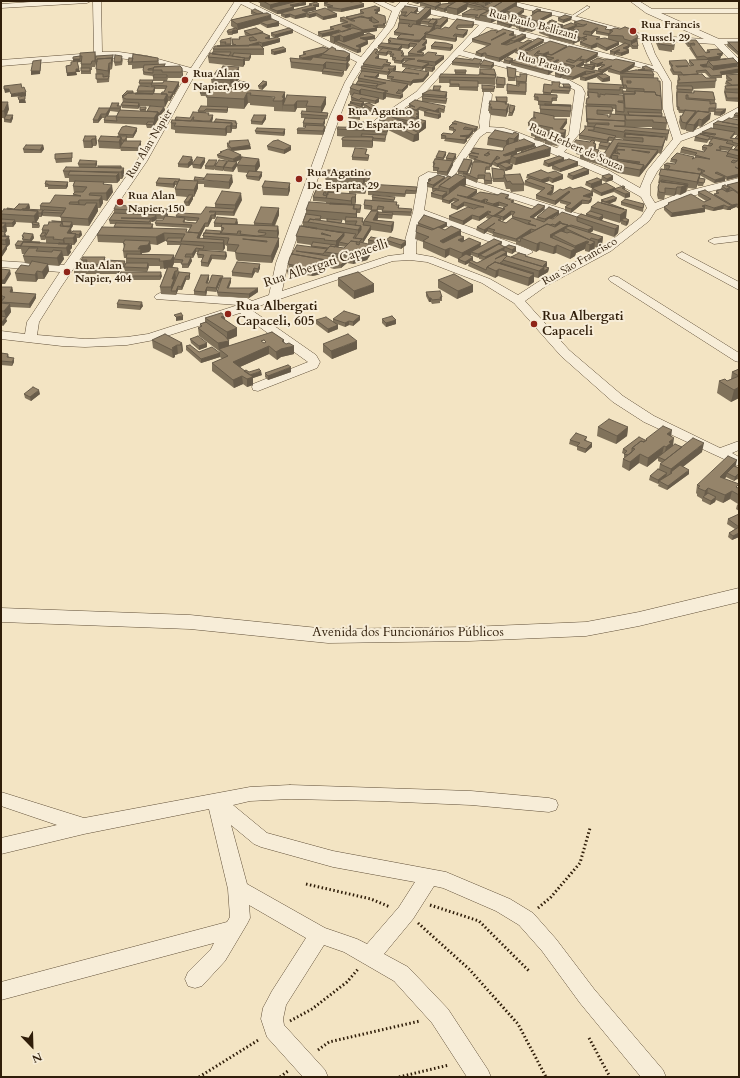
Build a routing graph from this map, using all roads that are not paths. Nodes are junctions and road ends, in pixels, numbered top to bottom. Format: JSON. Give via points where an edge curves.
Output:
{"nodes":[{"id":1,"x":87,"y":1,"type":"edge"},
{"id":2,"x":97,"y":1,"type":"edge"},
{"id":3,"x":240,"y":1,"type":"edge"},
{"id":4,"x":376,"y":1,"type":"edge"},
{"id":5,"x":500,"y":1,"type":"edge"},
{"id":6,"x":634,"y":1,"type":"edge"},
{"id":7,"x":400,"y":5,"type":"edge"},
{"id":8,"x":1,"y":6,"type":"edge"},
{"id":9,"x":588,"y":7,"type":"dead end"},
{"id":10,"x":649,"y":11,"type":"junction"},
{"id":11,"x":739,"y":11,"type":"edge"},
{"id":12,"x":572,"y":17,"type":"junction"},
{"id":13,"x":486,"y":24,"type":"junction"},
{"id":14,"x":645,"y":37,"type":"junction"},
{"id":15,"x":716,"y":41,"type":"junction"},
{"id":16,"x":739,"y":42,"type":"edge"},
{"id":17,"x":457,"y":52,"type":"junction"},
{"id":18,"x":98,"y":55,"type":"junction"},
{"id":19,"x":362,"y":61,"type":"junction"},
{"id":20,"x":1,"y":63,"type":"edge"},
{"id":21,"x":739,"y":64,"type":"edge"},
{"id":22,"x":659,"y":70,"type":"junction"},
{"id":23,"x":193,"y":71,"type":"junction"},
{"id":24,"x":487,"y":94,"type":"edge"},
{"id":25,"x":739,"y":110,"type":"edge"},
{"id":26,"x":378,"y":122,"type":"edge"},
{"id":27,"x":485,"y":129,"type":"junction"},
{"id":28,"x":678,"y":139,"type":"junction"},
{"id":29,"x":558,"y":153,"type":"junction"},
{"id":30,"x":449,"y":177,"type":"junction"},
{"id":31,"x":738,"y":181,"type":"edge"},
{"id":32,"x":645,"y":195,"type":"junction"},
{"id":33,"x":652,"y":208,"type":"junction"},
{"id":34,"x":418,"y":212,"type":"junction"},
{"id":35,"x":628,"y":233,"type":"junction"},
{"id":36,"x":739,"y":238,"type":"edge"},
{"id":37,"x":714,"y":240,"type":"dead end"},
{"id":38,"x":527,"y":252,"type":"dead end"},
{"id":39,"x":682,"y":255,"type":"dead end"},
{"id":40,"x":410,"y":257,"type":"junction"},
{"id":41,"x":1,"y":264,"type":"edge"},
{"id":42,"x":68,"y":269,"type":"junction"},
{"id":43,"x":614,"y":279,"type":"dead end"},
{"id":44,"x":739,"y":287,"type":"edge"},
{"id":45,"x":275,"y":296,"type":"junction"},
{"id":46,"x":160,"y":297,"type":"dead end"},
{"id":47,"x":518,"y":300,"type":"junction"},
{"id":48,"x":256,"y":302,"type":"junction"},
{"id":49,"x":241,"y":308,"type":"junction"},
{"id":50,"x":1,"y":335,"type":"edge"},
{"id":51,"x":31,"y":338,"type":"junction"},
{"id":52,"x":739,"y":358,"type":"edge"},
{"id":53,"x":258,"y":387,"type":"dead end"},
{"id":54,"x":739,"y":445,"type":"edge"},
{"id":55,"x":720,"y":453,"type":"junction"},
{"id":56,"x":739,"y":462,"type":"edge"},
{"id":57,"x":739,"y":595,"type":"edge"},
{"id":58,"x":1,"y":615,"type":"edge"},
{"id":59,"x":1,"y":799,"type":"edge"},
{"id":60,"x":216,"y":801,"type":"junction"},
{"id":61,"x":549,"y":805,"type":"dead end"},
{"id":62,"x":84,"y":826,"type":"junction"},
{"id":63,"x":1,"y":846,"type":"edge"},
{"id":64,"x":428,"y":878,"type":"junction"},
{"id":65,"x":238,"y":889,"type":"junction"},
{"id":66,"x":233,"y":929,"type":"junction"},
{"id":67,"x":319,"y":935,"type":"junction"},
{"id":68,"x":370,"y":956,"type":"junction"},
{"id":69,"x":195,"y":979,"type":"dead end"},
{"id":70,"x":1,"y":990,"type":"edge"},
{"id":71,"x":475,"y":1069,"type":"edge"},
{"id":72,"x":317,"y":1077,"type":"edge"},
{"id":73,"x":655,"y":1077,"type":"edge"}],
"edges":[{"from":1,"to":8,"type":"street"},
{"from":2,"to":18,"type":"street"},
{"from":3,"to":19,"type":"street"},
{"from":3,"to":23,"type":"street","name":"Rua Alan Napier"},
{"from":4,"to":7,"type":"street","name":"Rua Paulo Bellizani"},
{"from":5,"to":12,"type":"street"},
{"from":6,"to":10,"type":"street"},
{"from":7,"to":13,"type":"street","name":"Rua Paulo Bellizani"},
{"from":7,"to":19,"type":"street","via":[[390,26]]},
{"from":9,"to":12,"type":"lane"},
{"from":10,"to":11,"type":"street"},
{"from":10,"to":15,"type":"street"},
{"from":12,"to":14,"type":"street"},
{"from":13,"to":17,"type":"street"},
{"from":13,"to":22,"type":"street","name":"Rua Paulo Bellizani"},
{"from":14,"to":15,"type":"street"},
{"from":14,"to":22,"type":"street"},
{"from":15,"to":16,"type":"street"},
{"from":15,"to":21,"type":"street"},
{"from":17,"to":26,"type":"street","via":[[419,94]]},
{"from":17,"to":29,"type":"street","name":"Rua Paraíso","via":[[566,82],[579,89],[574,134]]},
{"from":18,"to":20,"type":"street"},
{"from":18,"to":23,"type":"street","via":[[134,56]]},
{"from":19,"to":45,"type":"street","via":[[335,116],[282,263]]},
{"from":22,"to":28,"type":"street","via":[[667,82],[668,109]]},
{"from":23,"to":42,"type":"street","name":"Rua Alan Napier","via":[[142,161]]},
{"from":24,"to":27,"type":"street"},
{"from":25,"to":28,"type":"street","via":[[703,130]]},
{"from":27,"to":29,"type":"street","name":"Rua Herbert de Souza","via":[[508,132]]},
{"from":27,"to":30,"type":"street","via":[[477,134]]},
{"from":28,"to":32,"type":"street","via":[[652,171],[645,185]]},
{"from":29,"to":32,"type":"street","name":"Rua Herbert de Souza","via":[[606,173]]},
{"from":30,"to":34,"type":"street","via":[[431,174],[424,177]]},
{"from":30,"to":35,"type":"street"},
{"from":31,"to":33,"type":"street","via":[[684,195]]},
{"from":32,"to":33,"type":"street"},
{"from":33,"to":35,"type":"street","name":"Rua São Francisco","via":[[645,219]]},
{"from":34,"to":38,"type":"street"},
{"from":34,"to":40,"type":"street","via":[[410,244]]},
{"from":35,"to":47,"type":"street","name":"Rua São Francisco","via":[[607,249]]},
{"from":36,"to":37,"type":"street"},
{"from":39,"to":44,"type":"street"},
{"from":40,"to":45,"type":"street","name":"Rua Albergati Capacelli","via":[[392,258]]},
{"from":40,"to":47,"type":"street","name":"Rua Albergati Capacelli","via":[[446,264],[486,280]]},
{"from":41,"to":42,"type":"street"},
{"from":42,"to":51,"type":"street","name":"Rua Alan Napier","via":[[33,322]]},
{"from":43,"to":52,"type":"street"},
{"from":45,"to":48,"type":"street","name":"Rua Albergati Capacelli"},
{"from":46,"to":48,"type":"street"},
{"from":47,"to":55,"type":"street","name":"Rua Albergati Capacelli","via":[[565,354],[618,399],[649,419]]},
{"from":48,"to":49,"type":"street","name":"Rua Albergati Capacelli"},
{"from":49,"to":51,"type":"street","name":"Rua Albergati Capacelli","via":[[178,329],[127,341],[85,343]]},
{"from":49,"to":53,"type":"street","via":[[312,358],[314,362],[313,365]]},
{"from":50,"to":51,"type":"street","name":"Rua Albergati Capacelli"},
{"from":54,"to":55,"type":"street"},
{"from":55,"to":56,"type":"street","name":"Rua Albergati Capacelli"},
{"from":57,"to":58,"type":"street","name":"Avenida dos Funcionários Públicos","via":[[586,629],[469,634],[328,636],[190,622]]},
{"from":59,"to":62,"type":"street"},
{"from":60,"to":61,"type":"street","via":[[250,794],[290,792],[471,798]]},
{"from":60,"to":62,"type":"street"},
{"from":60,"to":64,"type":"street","via":[[262,838],[333,859]]},
{"from":60,"to":65,"type":"street"},
{"from":62,"to":63,"type":"street"},
{"from":64,"to":68,"type":"street","via":[[411,906]]},
{"from":64,"to":73,"type":"street","via":[[446,880],[503,905],[526,919]]},
{"from":65,"to":66,"type":"street","via":[[240,918]]},
{"from":65,"to":67,"type":"street"},
{"from":66,"to":69,"type":"street","via":[[218,955]]},
{"from":66,"to":70,"type":"street"},
{"from":67,"to":68,"type":"street","via":[[350,945]]},
{"from":67,"to":72,"type":"street","via":[[279,998],[272,1020],[275,1030]]},
{"from":68,"to":71,"type":"street","via":[[401,974],[440,1016]]}]}
